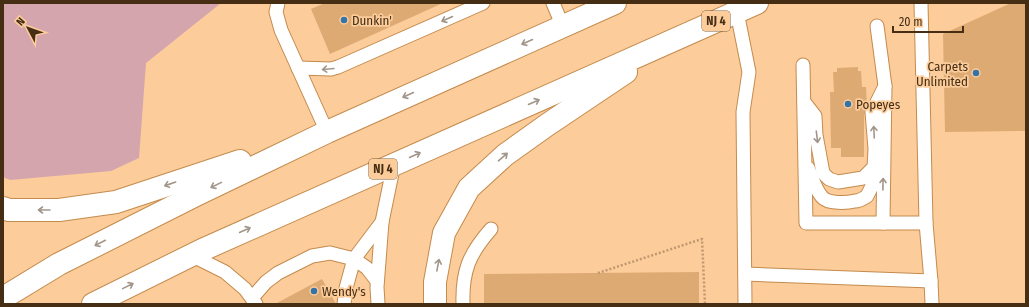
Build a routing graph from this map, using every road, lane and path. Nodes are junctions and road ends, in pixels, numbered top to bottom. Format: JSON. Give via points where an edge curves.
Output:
{"nodes":[{"id":1,"x":278,"y":3,"type":"edge"},
{"id":2,"x":483,"y":3,"type":"edge"},
{"id":3,"x":553,"y":3,"type":"edge"},
{"id":4,"x":615,"y":3,"type":"edge"},
{"id":5,"x":757,"y":3,"type":"edge"},
{"id":6,"x":921,"y":3,"type":"edge"},
{"id":7,"x":737,"y":12,"type":"junction"},
{"id":8,"x":563,"y":26,"type":"junction"},
{"id":9,"x":877,"y":26,"type":"dead end"},
{"id":10,"x":676,"y":39,"type":"junction"},
{"id":11,"x":803,"y":65,"type":"dead end"},
{"id":12,"x":298,"y":68,"type":"junction"},
{"id":13,"x":885,"y":86,"type":"junction"},
{"id":14,"x":804,"y":102,"type":"junction"},
{"id":15,"x":327,"y":132,"type":"junction"},
{"id":16,"x":805,"y":162,"type":"junction"},
{"id":17,"x":394,"y":164,"type":"junction"},
{"id":18,"x":874,"y":167,"type":"junction"},
{"id":19,"x":3,"y":208,"type":"edge"},
{"id":20,"x":382,"y":222,"type":"junction"},
{"id":21,"x":883,"y":223,"type":"junction"},
{"id":22,"x":926,"y":223,"type":"junction"},
{"id":23,"x":491,"y":229,"type":"dead end"},
{"id":24,"x":191,"y":255,"type":"junction"},
{"id":25,"x":354,"y":259,"type":"junction"},
{"id":26,"x":598,"y":273,"type":"dead end"},
{"id":27,"x":745,"y":274,"type":"junction"},
{"id":28,"x":377,"y":281,"type":"junction"},
{"id":29,"x":931,"y":281,"type":"junction"},
{"id":30,"x":3,"y":298,"type":"edge"},
{"id":31,"x":254,"y":301,"type":"edge"},
{"id":32,"x":93,"y":304,"type":"edge"},
{"id":33,"x":344,"y":304,"type":"edge"},
{"id":34,"x":378,"y":304,"type":"edge"},
{"id":35,"x":435,"y":304,"type":"edge"},
{"id":36,"x":462,"y":304,"type":"edge"},
{"id":37,"x":704,"y":304,"type":"edge"},
{"id":38,"x":745,"y":304,"type":"edge"},
{"id":39,"x":932,"y":304,"type":"edge"}],
"edges":[{"from":1,"to":12,"type":"lane","via":[[278,21]]},
{"from":2,"to":12,"type":"lane","one_way":true,"via":[[331,70]]},
{"from":3,"to":8,"type":"lane"},
{"from":4,"to":8,"type":"highway"},
{"from":5,"to":7,"type":"highway","number":"NJ 4"},
{"from":6,"to":22,"type":"lane"},
{"from":7,"to":10,"type":"highway","number":"NJ 4"},
{"from":7,"to":27,"type":"lane","via":[[748,72],[743,112]]},
{"from":8,"to":15,"type":"highway","one_way":true},
{"from":9,"to":13,"type":"lane"},
{"from":17,"to":10,"type":"highway","number":"NJ 4","one_way":true},
{"from":35,"to":10,"type":"highway","one_way":true,"via":[[435,282],[444,233],[469,188],[505,155]]},
{"from":11,"to":14,"type":"lane"},
{"from":12,"to":15,"type":"lane"},
{"from":18,"to":13,"type":"lane","one_way":true,"via":[[872,112]]},
{"from":21,"to":13,"type":"lane","one_way":true},
{"from":14,"to":16,"type":"lane"},
{"from":14,"to":18,"type":"lane","one_way":true,"via":[[815,116],[823,173],[829,179],[838,182],[863,178]]},
{"from":15,"to":19,"type":"highway","one_way":true,"via":[[116,202],[59,210]]},
{"from":15,"to":30,"type":"highway","one_way":true,"via":[[59,264]]},
{"from":16,"to":18,"type":"lane","via":[[818,191],[828,201],[857,201],[867,196],[873,184]]},
{"from":16,"to":21,"type":"lane","via":[[806,223]]},
{"from":17,"to":20,"type":"lane"},
{"from":24,"to":17,"type":"highway","number":"NJ 4","one_way":true},
{"from":20,"to":25,"type":"lane"},
{"from":20,"to":28,"type":"lane"},
{"from":21,"to":22,"type":"lane"},
{"from":22,"to":29,"type":"lane"},
{"from":23,"to":36,"type":"lane","via":[[471,258],[465,274]]},
{"from":24,"to":31,"type":"lane","via":[[225,272],[246,289]]},
{"from":32,"to":24,"type":"highway","number":"NJ 4","one_way":true},
{"from":25,"to":28,"type":"lane","via":[[367,268]]},
{"from":25,"to":31,"type":"lane","via":[[330,253],[312,256],[266,282]]},
{"from":25,"to":33,"type":"lane"},
{"from":26,"to":37,"type":"path","via":[[702,239]]},
{"from":27,"to":29,"type":"lane"},
{"from":27,"to":38,"type":"lane"},
{"from":28,"to":34,"type":"lane"},
{"from":29,"to":39,"type":"lane"}]}
